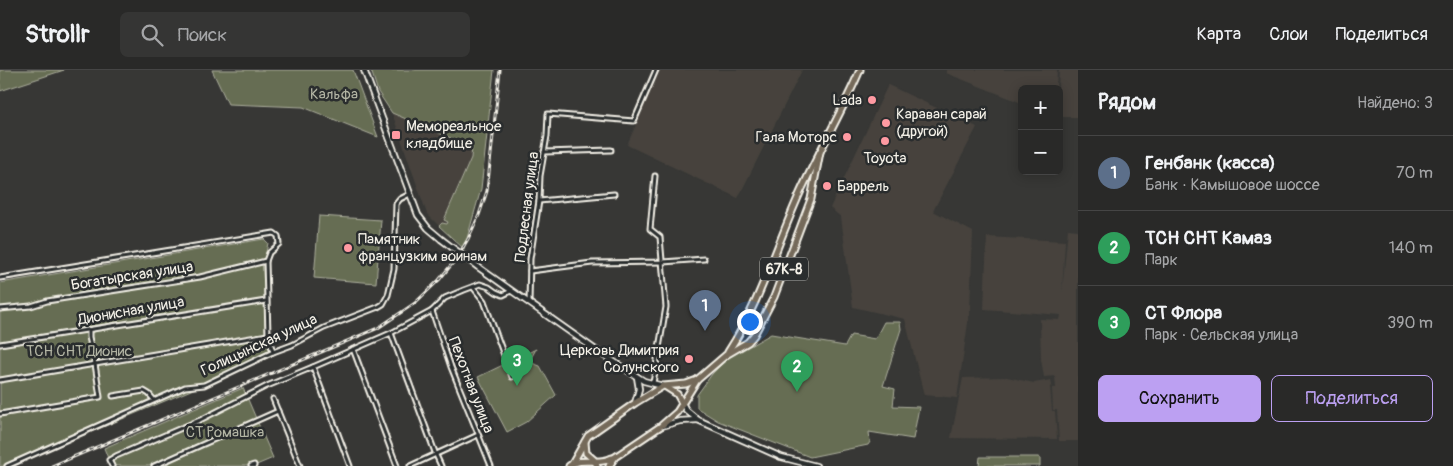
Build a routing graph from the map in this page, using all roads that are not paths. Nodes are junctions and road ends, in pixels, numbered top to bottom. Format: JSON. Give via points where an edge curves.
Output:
{"nodes":[{"id":1,"x":364,"y":70,"type":"edge"},
{"id":2,"x":656,"y":70,"type":"edge"},
{"id":3,"x":860,"y":70,"type":"edge"},
{"id":4,"x":611,"y":150,"type":"dead end"},
{"id":5,"x":544,"y":152,"type":"junction"},
{"id":6,"x":820,"y":152,"type":"junction"},
{"id":7,"x":655,"y":176,"type":"dead end"},
{"id":8,"x":410,"y":194,"type":"junction"},
{"id":9,"x":614,"y":194,"type":"dead end"},
{"id":10,"x":539,"y":201,"type":"junction"},
{"id":11,"x":704,"y":259,"type":"dead end"},
{"id":12,"x":266,"y":261,"type":"junction"},
{"id":13,"x":663,"y":262,"type":"junction"},
{"id":14,"x":530,"y":271,"type":"junction"},
{"id":15,"x":0,"y":278,"type":"edge"},
{"id":16,"x":473,"y":287,"type":"junction"},
{"id":17,"x":511,"y":291,"type":"junction"},
{"id":18,"x":266,"y":301,"type":"junction"},
{"id":19,"x":529,"y":303,"type":"junction"},
{"id":20,"x":0,"y":310,"type":"edge"},
{"id":21,"x":432,"y":311,"type":"junction"},
{"id":22,"x":89,"y":330,"type":"junction"},
{"id":23,"x":391,"y":332,"type":"junction"},
{"id":24,"x":268,"y":335,"type":"junction"},
{"id":25,"x":0,"y":344,"type":"edge"},
{"id":26,"x":353,"y":349,"type":"junction"},
{"id":27,"x":273,"y":352,"type":"junction"},
{"id":28,"x":726,"y":355,"type":"junction"},
{"id":29,"x":95,"y":364,"type":"junction"},
{"id":30,"x":313,"y":368,"type":"junction"},
{"id":31,"x":636,"y":376,"type":"junction"},
{"id":32,"x":512,"y":377,"type":"dead end"},
{"id":33,"x":0,"y":380,"type":"edge"},
{"id":34,"x":696,"y":380,"type":"junction"},
{"id":35,"x":653,"y":384,"type":"junction"},
{"id":36,"x":664,"y":386,"type":"junction"},
{"id":37,"x":113,"y":396,"type":"dead end"},
{"id":38,"x":273,"y":399,"type":"dead end"},
{"id":39,"x":154,"y":400,"type":"junction"},
{"id":40,"x":635,"y":403,"type":"junction"},
{"id":41,"x":682,"y":403,"type":"junction"},
{"id":42,"x":278,"y":411,"type":"junction"},
{"id":43,"x":0,"y":414,"type":"edge"},
{"id":44,"x":698,"y":420,"type":"junction"},
{"id":45,"x":661,"y":426,"type":"junction"},
{"id":46,"x":478,"y":435,"type":"junction"},
{"id":47,"x":586,"y":439,"type":"junction"},
{"id":48,"x":436,"y":455,"type":"junction"},
{"id":49,"x":615,"y":457,"type":"junction"},
{"id":50,"x":594,"y":460,"type":"junction"},
{"id":51,"x":570,"y":465,"type":"edge"},
{"id":52,"x":7,"y":466,"type":"edge"},
{"id":53,"x":112,"y":466,"type":"edge"},
{"id":54,"x":154,"y":466,"type":"edge"},
{"id":55,"x":300,"y":466,"type":"edge"},
{"id":56,"x":350,"y":466,"type":"edge"},
{"id":57,"x":397,"y":466,"type":"edge"},
{"id":58,"x":410,"y":466,"type":"edge"},
{"id":59,"x":441,"y":466,"type":"edge"},
{"id":60,"x":491,"y":466,"type":"edge"},
{"id":61,"x":597,"y":466,"type":"edge"},
{"id":62,"x":608,"y":466,"type":"edge"},
{"id":63,"x":816,"y":466,"type":"edge"}],
"edges":[{"from":1,"to":8,"type":"main road"},
{"from":2,"to":5,"type":"street","name":"Подлесная улица","via":[[634,121],[548,114]]},
{"from":3,"to":6,"type":"main road","number":"67К-8"},
{"from":4,"to":5,"type":"street"},
{"from":5,"to":10,"type":"street","name":"Подлесная улица"},
{"from":6,"to":28,"type":"main road","number":"67К-8","via":[[741,331]]},
{"from":6,"to":28,"type":"main road","number":"67К-8","via":[[810,198],[774,297],[754,335]]},
{"from":7,"to":13,"type":"street","via":[[650,229],[660,237]]},
{"from":8,"to":17,"type":"main road","bridge":true,"via":[[418,216],[428,228]]},
{"from":8,"to":27,"type":"street","name":"Голицынская улица","via":[[396,204],[394,269],[383,304]]},
{"from":9,"to":10,"type":"street"},
{"from":10,"to":14,"type":"street","name":"Подлесная улица"},
{"from":11,"to":13,"type":"street"},
{"from":12,"to":15,"type":"street","via":[[268,253],[279,244],[274,233]]},
{"from":12,"to":18,"type":"street"},
{"from":12,"to":20,"type":"street","name":"Богатырская улица","via":[[200,277]]},
{"from":13,"to":14,"type":"street","via":[[592,263]]},
{"from":13,"to":35,"type":"street","via":[[666,307]]},
{"from":14,"to":19,"type":"street","name":"Подлесная улица"},
{"from":16,"to":17,"type":"street","via":[[480,284],[503,295]]},
{"from":16,"to":21,"type":"street","via":[[445,298]]},
{"from":16,"to":32,"type":"street","via":[[484,301]]},
{"from":17,"to":19,"type":"main road"},
{"from":18,"to":22,"type":"street","name":"Дионисная улица"},
{"from":18,"to":24,"type":"street"},
{"from":19,"to":31,"type":"main road"},
{"from":21,"to":23,"type":"street"},
{"from":21,"to":46,"type":"street","name":"Пехотная улица"},
{"from":22,"to":25,"type":"street","name":"Дионисная улица"},
{"from":22,"to":29,"type":"street"},
{"from":23,"to":26,"type":"street"},
{"from":23,"to":48,"type":"street"},
{"from":24,"to":27,"type":"street"},
{"from":24,"to":29,"type":"street"},
{"from":26,"to":30,"type":"street"},
{"from":26,"to":57,"type":"street"},
{"from":27,"to":39,"type":"street","name":"Голицынская улица","via":[[204,385],[185,387]]},
{"from":28,"to":34,"type":"main road","number":"67К-8"},
{"from":29,"to":33,"type":"street"},
{"from":29,"to":43,"type":"street","via":[[100,397]]},
{"from":30,"to":53,"type":"street","via":[[267,386],[109,460]]},
{"from":30,"to":56,"type":"street"},
{"from":31,"to":35,"type":"main road"},
{"from":31,"to":40,"type":"main road","via":[[639,389]]},
{"from":34,"to":36,"type":"main road","number":"67К-8"},
{"from":34,"to":41,"type":"main road","number":"67К-8"},
{"from":35,"to":36,"type":"main road"},
{"from":36,"to":40,"type":"main road"},
{"from":36,"to":41,"type":"main road","via":[[673,390]]},
{"from":37,"to":39,"type":"street","via":[[144,392]]},
{"from":38,"to":42,"type":"street"},
{"from":39,"to":52,"type":"street","name":"Голицынская улица"},
{"from":40,"to":47,"type":"main road"},
{"from":41,"to":44,"type":"main road"},
{"from":41,"to":45,"type":"main road"},
{"from":42,"to":54,"type":"street"},
{"from":42,"to":55,"type":"street"},
{"from":44,"to":45,"type":"main road"},
{"from":44,"to":63,"type":"main road","via":[[781,457]]},
{"from":45,"to":49,"type":"main road"},
{"from":46,"to":48,"type":"street"},
{"from":46,"to":60,"type":"street","name":"Пехотная улица"},
{"from":47,"to":50,"type":"main road","via":[[586,453]]},
{"from":47,"to":51,"type":"main road"},
{"from":48,"to":58,"type":"street"},
{"from":48,"to":59,"type":"street"},
{"from":49,"to":50,"type":"main road","via":[[608,461]]},
{"from":49,"to":62,"type":"main road"},
{"from":50,"to":51,"type":"main road"},
{"from":50,"to":61,"type":"main road"}]}
